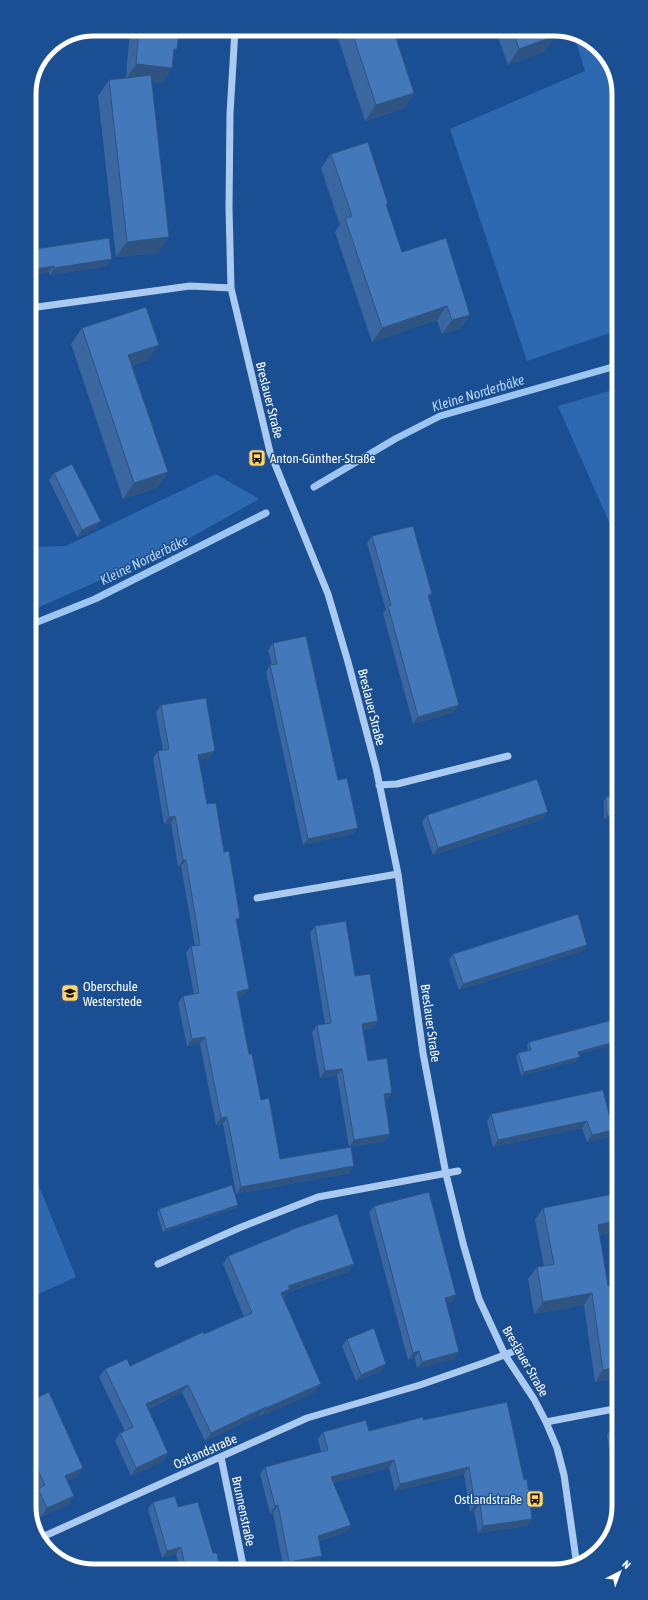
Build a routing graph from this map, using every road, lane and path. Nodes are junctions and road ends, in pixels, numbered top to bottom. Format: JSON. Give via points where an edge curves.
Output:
{"nodes":[{"id":1,"x":235,"y":36,"type":"edge"},
{"id":2,"x":231,"y":288,"type":"junction"},
{"id":3,"x":36,"y":307,"type":"edge"},
{"id":4,"x":508,"y":756,"type":"dead end"},
{"id":5,"x":379,"y":785,"type":"junction"},
{"id":6,"x":398,"y":874,"type":"junction"},
{"id":7,"x":257,"y":898,"type":"dead end"},
{"id":8,"x":458,"y":1172,"type":"dead end"},
{"id":9,"x":446,"y":1174,"type":"junction"},
{"id":10,"x":158,"y":1264,"type":"dead end"},
{"id":11,"x":520,"y":1349,"type":"dead end"},
{"id":12,"x":505,"y":1355,"type":"junction"},
{"id":13,"x":612,"y":1409,"type":"edge"},
{"id":14,"x":546,"y":1422,"type":"junction"},
{"id":15,"x":221,"y":1457,"type":"junction"},
{"id":16,"x":45,"y":1536,"type":"edge"},
{"id":17,"x":576,"y":1560,"type":"edge"},
{"id":18,"x":243,"y":1564,"type":"edge"}],
"edges":[{"from":1,"to":2,"type":"street","name":"Breslauer Straße","via":[[230,114]]},
{"from":2,"to":3,"type":"street","via":[[190,286]]},
{"from":2,"to":5,"type":"street","name":"Breslauer Straße","via":[[270,452],[328,594]]},
{"from":4,"to":5,"type":"street","via":[[396,784]]},
{"from":5,"to":6,"type":"street","name":"Breslauer Straße"},
{"from":6,"to":7,"type":"street"},
{"from":6,"to":9,"type":"street","name":"Breslauer Straße","via":[[422,1053]]},
{"from":8,"to":9,"type":"street"},
{"from":9,"to":10,"type":"street","via":[[318,1197]]},
{"from":9,"to":12,"type":"street","name":"Breslauer Straße","via":[[480,1300]]},
{"from":11,"to":12,"type":"street","name":"Ostlandstraße"},
{"from":12,"to":14,"type":"street","name":"Breslauer Straße"},
{"from":12,"to":15,"type":"street","name":"Ostlandstraße","via":[[420,1385],[307,1418]]},
{"from":13,"to":14,"type":"street"},
{"from":14,"to":17,"type":"street","name":"Breslauer Straße","via":[[564,1474]]},
{"from":15,"to":16,"type":"street","name":"Ostlandstraße"},
{"from":15,"to":18,"type":"street","name":"Brunnenstraße"}]}
